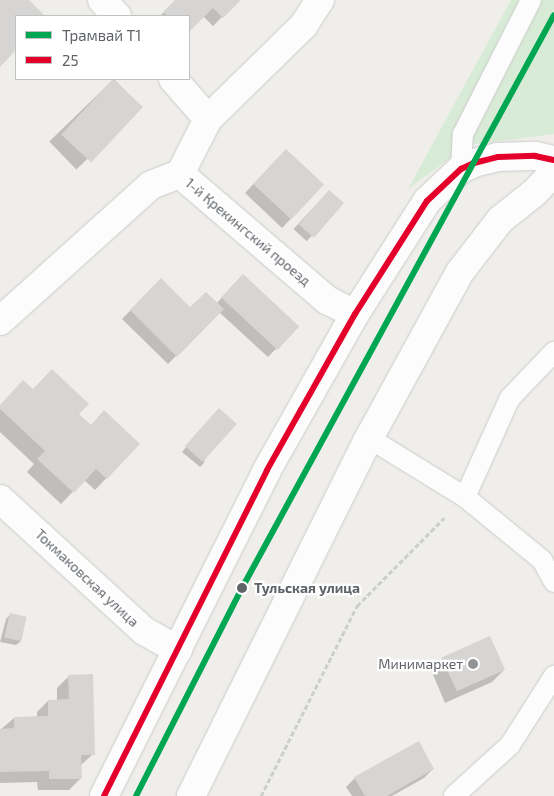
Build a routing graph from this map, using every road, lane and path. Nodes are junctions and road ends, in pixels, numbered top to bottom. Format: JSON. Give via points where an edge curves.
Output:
{"nodes":[{"id":1,"x":102,"y":0,"type":"edge"},
{"id":2,"x":320,"y":0,"type":"edge"},
{"id":3,"x":531,"y":0,"type":"edge"},
{"id":4,"x":116,"y":15,"type":"edge"},
{"id":5,"x":174,"y":80,"type":"edge"},
{"id":6,"x":208,"y":118,"type":"junction"},
{"id":7,"x":554,"y":160,"type":"edge"},
{"id":8,"x":461,"y":169,"type":"junction"},
{"id":9,"x":554,"y":172,"type":"edge"},
{"id":10,"x":180,"y":174,"type":"junction"},
{"id":11,"x":354,"y":314,"type":"junction"},
{"id":12,"x":0,"y":321,"type":"edge"},
{"id":13,"x":554,"y":352,"type":"edge"},
{"id":14,"x":369,"y":438,"type":"junction"},
{"id":15,"x":465,"y":497,"type":"junction"},
{"id":16,"x":0,"y":499,"type":"edge"},
{"id":17,"x":554,"y":582,"type":"edge"},
{"id":18,"x":178,"y":650,"type":"junction"},
{"id":19,"x":554,"y":676,"type":"edge"},
{"id":20,"x":104,"y":796,"type":"edge"},
{"id":21,"x":191,"y":796,"type":"edge"},
{"id":22,"x":261,"y":796,"type":"edge"},
{"id":23,"x":454,"y":796,"type":"edge"}],
"edges":[{"from":1,"to":4,"type":"street"},
{"from":2,"to":6,"type":"street","name":"1-й Крекингский проезд","via":[[304,25]]},
{"from":3,"to":8,"type":"lane","via":[[463,134]]},
{"from":5,"to":6,"type":"street"},
{"from":6,"to":10,"type":"street","name":"1-й Крекингский проезд"},
{"from":7,"to":8,"type":"street","via":[[498,157]]},
{"from":8,"to":11,"type":"street","via":[[426,201]]},
{"from":9,"to":14,"type":"street","via":[[500,220],[460,272]]},
{"from":10,"to":11,"type":"street","name":"1-й Крекингский проезд","via":[[328,300]]},
{"from":10,"to":12,"type":"street","via":[[151,185]]},
{"from":11,"to":18,"type":"street","via":[[267,470]]},
{"from":13,"to":15,"type":"lane","via":[[510,398]]},
{"from":14,"to":15,"type":"lane"},
{"from":14,"to":21,"type":"street"},
{"from":15,"to":17,"type":"lane","via":[[542,560]]},
{"from":15,"to":22,"type":"path","via":[[357,606]]},
{"from":16,"to":18,"type":"street","name":"Токмаковская улица","via":[[144,631]]},
{"from":18,"to":20,"type":"street"},
{"from":19,"to":23,"type":"lane","via":[[510,745]]}]}
